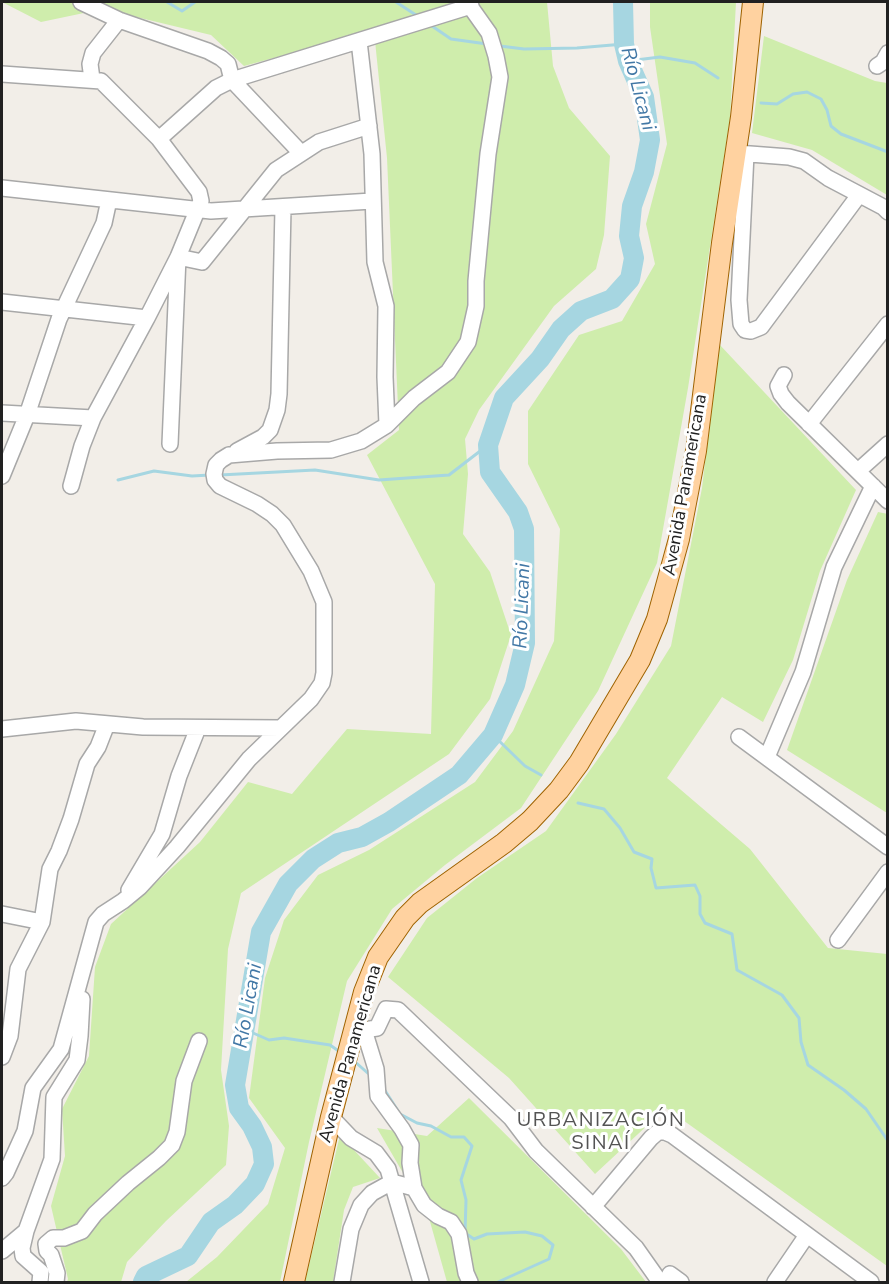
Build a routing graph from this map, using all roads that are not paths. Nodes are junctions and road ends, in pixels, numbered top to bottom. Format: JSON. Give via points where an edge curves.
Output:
{"nodes":[{"id":1,"x":81,"y":2,"type":"edge"},
{"id":2,"x":753,"y":2,"type":"edge"},
{"id":3,"x":469,"y":4,"type":"edge"},
{"id":4,"x":119,"y":20,"type":"junction"},
{"id":5,"x":359,"y":41,"type":"junction"},
{"id":6,"x":888,"y":53,"type":"edge"},
{"id":7,"x":877,"y":66,"type":"dead end"},
{"id":8,"x":2,"y":74,"type":"edge"},
{"id":9,"x":92,"y":79,"type":"junction"},
{"id":10,"x":232,"y":80,"type":"junction"},
{"id":11,"x":369,"y":126,"type":"junction"},
{"id":12,"x":159,"y":139,"type":"junction"},
{"id":13,"x":301,"y":153,"type":"junction"},
{"id":14,"x":740,"y":153,"type":"junction"},
{"id":15,"x":2,"y":188,"type":"edge"},
{"id":16,"x":860,"y":195,"type":"junction"},
{"id":17,"x":109,"y":200,"type":"junction"},
{"id":18,"x":372,"y":201,"type":"junction"},
{"id":19,"x":283,"y":208,"type":"junction"},
{"id":20,"x":198,"y":210,"type":"junction"},
{"id":21,"x":242,"y":210,"type":"junction"},
{"id":22,"x":888,"y":212,"type":"edge"},
{"id":23,"x":178,"y":257,"type":"junction"},
{"id":24,"x":2,"y":302,"type":"edge"},
{"id":25,"x":63,"y":309,"type":"junction"},
{"id":26,"x":147,"y":318,"type":"junction"},
{"id":27,"x":888,"y":324,"type":"edge"},
{"id":28,"x":784,"y":375,"type":"dead end"},
{"id":29,"x":2,"y":413,"type":"edge"},
{"id":30,"x":27,"y":415,"type":"junction"},
{"id":31,"x":93,"y":418,"type":"junction"},
{"id":32,"x":809,"y":424,"type":"junction"},
{"id":33,"x":387,"y":425,"type":"junction"},
{"id":34,"x":170,"y":444,"type":"dead end"},
{"id":35,"x":888,"y":444,"type":"edge"},
{"id":36,"x":229,"y":455,"type":"junction"},
{"id":37,"x":858,"y":471,"type":"junction"},
{"id":38,"x":2,"y":476,"type":"edge"},
{"id":39,"x":71,"y":486,"type":"dead end"},
{"id":40,"x":873,"y":486,"type":"junction"},
{"id":41,"x":888,"y":501,"type":"edge"},
{"id":42,"x":107,"y":724,"type":"junction"},
{"id":43,"x":198,"y":728,"type":"junction"},
{"id":44,"x":281,"y":728,"type":"junction"},
{"id":45,"x":2,"y":729,"type":"edge"},
{"id":46,"x":739,"y":737,"type":"dead end"},
{"id":47,"x":767,"y":757,"type":"junction"},
{"id":48,"x":888,"y":847,"type":"edge"},
{"id":49,"x":888,"y":872,"type":"edge"},
{"id":50,"x":123,"y":901,"type":"junction"},
{"id":51,"x":2,"y":914,"type":"edge"},
{"id":52,"x":42,"y":922,"type":"junction"},
{"id":53,"x":838,"y":940,"type":"dead end"},
{"id":54,"x":83,"y":966,"type":"junction"},
{"id":55,"x":357,"y":1029,"type":"junction"},
{"id":56,"x":199,"y":1041,"type":"dead end"},
{"id":57,"x":2,"y":1057,"type":"edge"},
{"id":58,"x":331,"y":1117,"type":"junction"},
{"id":59,"x":2,"y":1178,"type":"edge"},
{"id":60,"x":392,"y":1182,"type":"junction"},
{"id":61,"x":414,"y":1188,"type":"junction"},
{"id":62,"x":593,"y":1207,"type":"junction"},
{"id":63,"x":26,"y":1231,"type":"junction"},
{"id":64,"x":807,"y":1235,"type":"junction"},
{"id":65,"x":2,"y":1251,"type":"edge"},
{"id":66,"x":670,"y":1280,"type":"edge"},
{"id":67,"x":40,"y":1282,"type":"edge"},
{"id":68,"x":56,"y":1282,"type":"edge"},
{"id":69,"x":294,"y":1282,"type":"edge"},
{"id":70,"x":342,"y":1282,"type":"edge"},
{"id":71,"x":421,"y":1282,"type":"edge"},
{"id":72,"x":470,"y":1282,"type":"edge"},
{"id":73,"x":775,"y":1282,"type":"edge"},
{"id":74,"x":871,"y":1282,"type":"edge"}],
"edges":[{"from":1,"to":4,"type":"street"},
{"from":2,"to":14,"type":"main road","name":"Avenida Panamericana"},
{"from":3,"to":5,"type":"street"},
{"from":3,"to":33,"type":"street","via":[[489,33],[500,77],[488,154],[476,306],[468,342],[448,372]]},
{"from":4,"to":9,"type":"street","via":[[93,53]]},
{"from":4,"to":10,"type":"street","via":[[208,51],[228,64]]},
{"from":5,"to":10,"type":"street"},
{"from":5,"to":11,"type":"street"},
{"from":6,"to":7,"type":"street"},
{"from":8,"to":9,"type":"street"},
{"from":9,"to":12,"type":"street","via":[[102,81]]},
{"from":10,"to":12,"type":"street","via":[[216,88]]},
{"from":10,"to":13,"type":"street"},
{"from":11,"to":13,"type":"street","via":[[319,142]]},
{"from":11,"to":18,"type":"street"},
{"from":12,"to":20,"type":"street","via":[[199,192]]},
{"from":13,"to":21,"type":"street","via":[[276,170]]},
{"from":14,"to":16,"type":"street","via":[[804,161]]},
{"from":14,"to":16,"type":"street","via":[[739,300],[745,330],[761,327]]},
{"from":14,"to":55,"type":"main road","name":"Avenida Panamericana","via":[[696,451],[679,539],[657,619],[640,660],[559,790],[504,843],[405,918],[378,957]]},
{"from":15,"to":17,"type":"street"},
{"from":16,"to":22,"type":"street"},
{"from":17,"to":20,"type":"street"},
{"from":17,"to":25,"type":"street","via":[[104,223]]},
{"from":18,"to":19,"type":"street"},
{"from":18,"to":33,"type":"street","via":[[375,262],[386,306]]},
{"from":19,"to":21,"type":"street"},
{"from":19,"to":36,"type":"street","via":[[277,410],[263,437]]},
{"from":20,"to":21,"type":"street"},
{"from":20,"to":23,"type":"street"},
{"from":21,"to":23,"type":"street","via":[[202,262]]},
{"from":23,"to":26,"type":"street"},
{"from":23,"to":34,"type":"street"},
{"from":24,"to":25,"type":"street"},
{"from":25,"to":26,"type":"street"},
{"from":25,"to":30,"type":"street"},
{"from":26,"to":31,"type":"street"},
{"from":27,"to":32,"type":"street"},
{"from":28,"to":32,"type":"street","via":[[778,386],[781,394]]},
{"from":29,"to":30,"type":"street"},
{"from":30,"to":31,"type":"street"},
{"from":30,"to":38,"type":"street"},
{"from":31,"to":39,"type":"street"},
{"from":32,"to":37,"type":"street"},
{"from":33,"to":36,"type":"street","via":[[361,441],[331,450]]},
{"from":35,"to":37,"type":"street"},
{"from":36,"to":44,"type":"street","via":[[216,465],[215,480],[229,492],[257,504],[283,525],[311,571],[324,602],[322,683]]},
{"from":37,"to":40,"type":"street"},
{"from":40,"to":41,"type":"street"},
{"from":40,"to":47,"type":"street","via":[[834,567],[803,672]]},
{"from":42,"to":43,"type":"street"},
{"from":42,"to":45,"type":"street","via":[[76,721]]},
{"from":42,"to":52,"type":"street","via":[[87,764],[71,819],[50,869]]},
{"from":43,"to":44,"type":"street"},
{"from":43,"to":50,"type":"street","via":[[162,834]]},
{"from":44,"to":50,"type":"street","via":[[249,759],[177,847]]},
{"from":46,"to":47,"type":"street"},
{"from":47,"to":48,"type":"street"},
{"from":49,"to":53,"type":"street"},
{"from":50,"to":54,"type":"street","via":[[96,922]]},
{"from":51,"to":52,"type":"street"},
{"from":52,"to":57,"type":"street","via":[[18,969],[10,1036]]},
{"from":54,"to":59,"type":"street","via":[[61,1048],[33,1088],[25,1131]]},
{"from":54,"to":63,"type":"street","via":[[77,1060],[54,1097],[52,1159]]},
{"from":55,"to":58,"type":"main road","name":"Avenida Panamericana"},
{"from":55,"to":61,"type":"street","via":[[376,1069],[378,1096],[411,1145]]},
{"from":55,"to":62,"type":"street","via":[[377,1028],[386,1009],[398,1011],[511,1118],[536,1151]]},
{"from":56,"to":68,"type":"street","via":[[184,1081],[172,1144],[82,1231],[53,1238],[46,1244],[57,1273]]},
{"from":58,"to":60,"type":"street","via":[[351,1138],[376,1153]]},
{"from":58,"to":69,"type":"main road","name":"Avenida Panamericana"},
{"from":60,"to":61,"type":"street"},
{"from":60,"to":70,"type":"street","via":[[361,1204],[351,1229]]},
{"from":60,"to":71,"type":"street"},
{"from":61,"to":72,"type":"street","via":[[424,1205],[452,1222],[459,1234]]},
{"from":62,"to":64,"type":"street","via":[[651,1138],[657,1132],[665,1132]]},
{"from":62,"to":66,"type":"street"},
{"from":63,"to":65,"type":"street"},
{"from":63,"to":67,"type":"street","via":[[23,1256],[41,1272]]},
{"from":64,"to":73,"type":"street"},
{"from":64,"to":74,"type":"street"}]}
